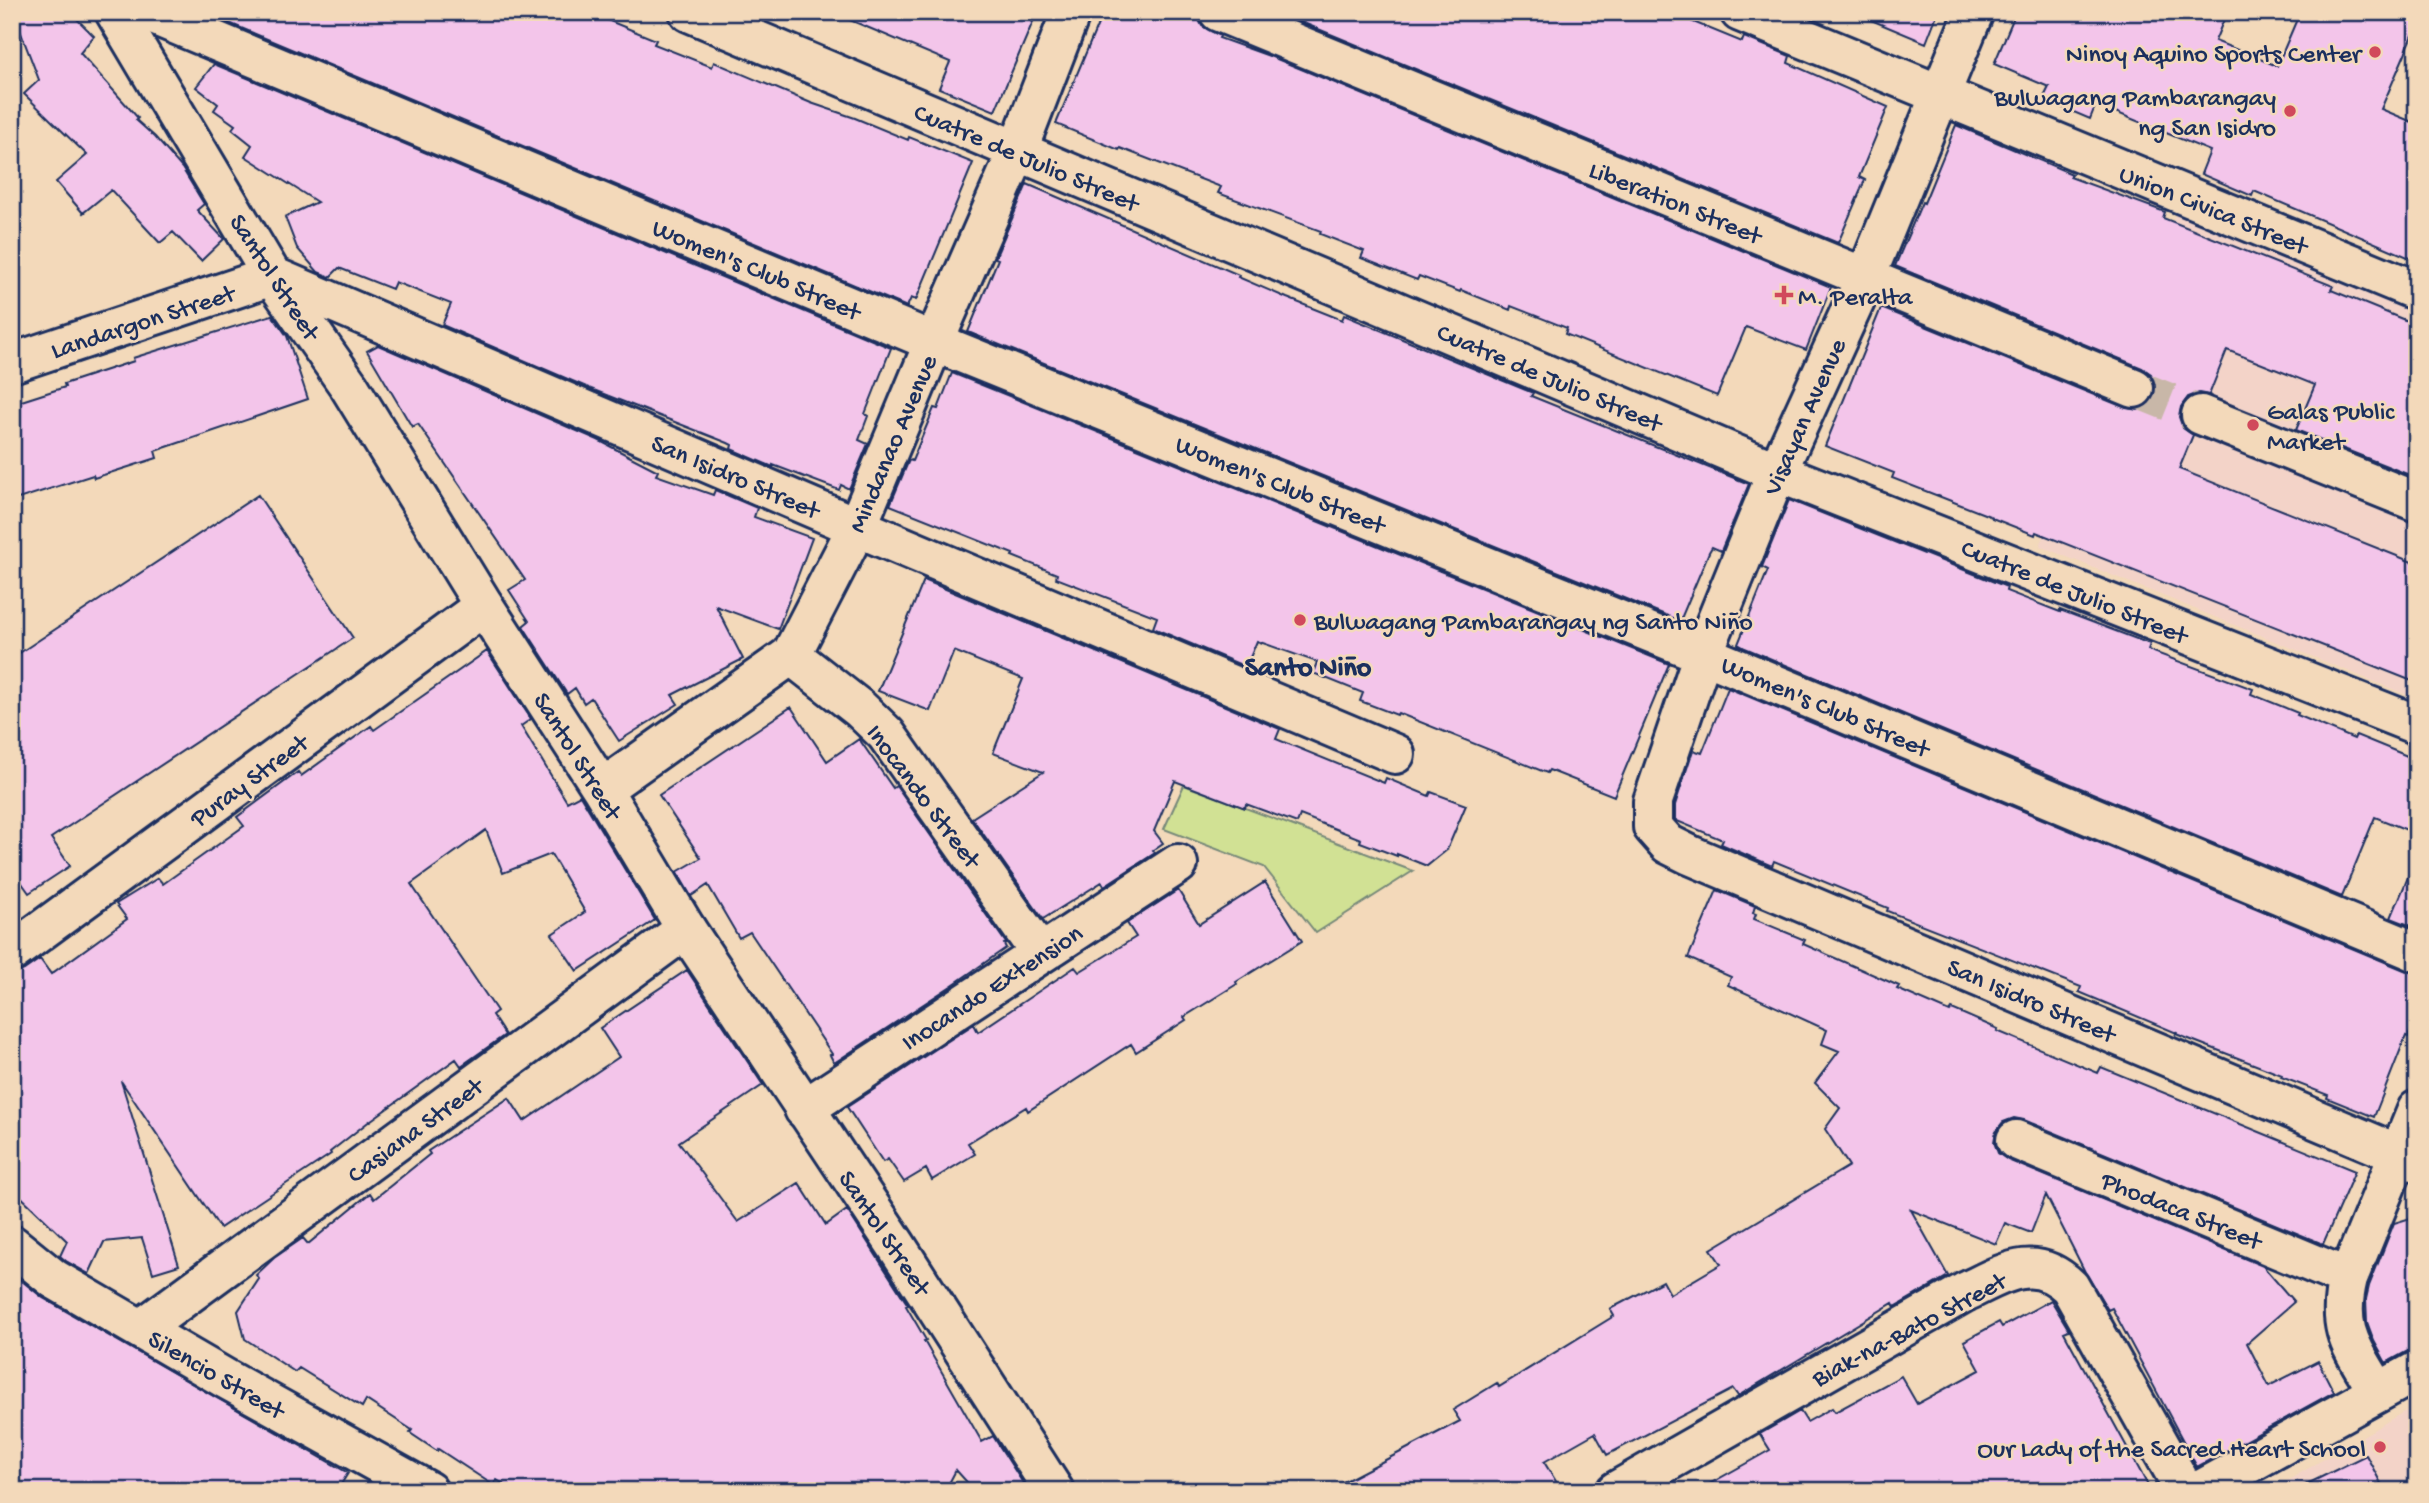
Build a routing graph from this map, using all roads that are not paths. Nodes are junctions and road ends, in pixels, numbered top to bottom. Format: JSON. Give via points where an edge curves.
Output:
{"nodes":[{"id":1,"x":689,"y":12,"type":"edge"},
{"id":2,"x":1071,"y":12,"type":"edge"},
{"id":3,"x":1219,"y":12,"type":"edge"},
{"id":4,"x":1740,"y":12,"type":"edge"},
{"id":5,"x":1974,"y":12,"type":"edge"},
{"id":6,"x":125,"y":13,"type":"edge"},
{"id":7,"x":1940,"y":95,"type":"junction"},
{"id":8,"x":1017,"y":152,"type":"junction"},
{"id":9,"x":272,"y":276,"type":"junction"},
{"id":10,"x":1865,"y":279,"type":"junction"},
{"id":11,"x":2417,"y":291,"type":"edge"},
{"id":12,"x":934,"y":342,"type":"junction"},
{"id":13,"x":12,"y":363,"type":"edge"},
{"id":14,"x":2117,"y":381,"type":"tunnel mouth"},
{"id":15,"x":2201,"y":415,"type":"tunnel mouth"},
{"id":16,"x":1777,"y":472,"type":"junction"},
{"id":17,"x":2417,"y":502,"type":"edge"},
{"id":18,"x":857,"y":527,"type":"junction"},
{"id":19,"x":484,"y":606,"type":"junction"},
{"id":20,"x":1703,"y":654,"type":"junction"},
{"id":21,"x":791,"y":655,"type":"junction"},
{"id":22,"x":2417,"y":725,"type":"edge"},
{"id":23,"x":1395,"y":754,"type":"dead end"},
{"id":24,"x":602,"y":789,"type":"junction"},
{"id":25,"x":1653,"y":827,"type":"joint"},
{"id":26,"x":1178,"y":863,"type":"dead end"},
{"id":27,"x":686,"y":929,"type":"junction"},
{"id":28,"x":2417,"y":951,"type":"edge"},
{"id":29,"x":12,"y":952,"type":"edge"},
{"id":30,"x":1040,"y":953,"type":"junction"},
{"id":31,"x":804,"y":1109,"type":"junction"},
{"id":32,"x":2417,"y":1110,"type":"edge"},
{"id":33,"x":2016,"y":1140,"type":"dead end"},
{"id":34,"x":2408,"y":1158,"type":"edge"},
{"id":35,"x":12,"y":1245,"type":"edge"},
{"id":36,"x":2348,"y":1278,"type":"junction"},
{"id":37,"x":141,"y":1329,"type":"junction"},
{"id":38,"x":2417,"y":1371,"type":"edge"},
{"id":39,"x":2378,"y":1392,"type":"junction"},
{"id":40,"x":428,"y":1491,"type":"edge"},
{"id":41,"x":1054,"y":1491,"type":"edge"},
{"id":42,"x":1616,"y":1491,"type":"edge"},
{"id":43,"x":2185,"y":1491,"type":"edge"},
{"id":44,"x":2199,"y":1491,"type":"edge"}],
"edges":[{"from":1,"to":8,"type":"street","name":"Cuatre de Julio Street"},
{"from":2,"to":8,"type":"street","name":"Mindanao Avenue"},
{"from":3,"to":10,"type":"street","name":"Liberation Street"},
{"from":4,"to":7,"type":"street","name":"Union Civica Street"},
{"from":5,"to":7,"type":"street","name":"Visayan Avenue"},
{"from":6,"to":9,"type":"street","name":"Santol Street"},
{"from":6,"to":12,"type":"street","name":"Women's Club Street"},
{"from":7,"to":10,"type":"street","name":"Visayan Avenue"},
{"from":7,"to":11,"type":"street","name":"Union Civica Street"},
{"from":8,"to":12,"type":"street","name":"Mindanao Avenue"},
{"from":8,"to":16,"type":"street","name":"Cuatre de Julio Street"},
{"from":9,"to":13,"type":"street","name":"Landargon Street"},
{"from":9,"to":18,"type":"street","name":"San Isidro Street"},
{"from":9,"to":19,"type":"street","name":"Santol Street","via":[[349,386]]},
{"from":10,"to":14,"type":"street","name":"Liberation Street"},
{"from":10,"to":16,"type":"street","name":"Visayan Avenue"},
{"from":12,"to":18,"type":"street","name":"Mindanao Avenue"},
{"from":12,"to":20,"type":"street","name":"Women's Club Street"},
{"from":15,"to":17,"type":"street"},
{"from":16,"to":20,"type":"street","name":"Visayan Avenue"},
{"from":16,"to":22,"type":"street","name":"Cuatre de Julio Street"},
{"from":18,"to":21,"type":"street","name":"Mindanao Avenue"},
{"from":18,"to":23,"type":"street","name":"San Isidro Street"},
{"from":19,"to":24,"type":"street","name":"Santol Street"},
{"from":19,"to":29,"type":"street","name":"Puray Street"},
{"from":20,"to":25,"type":"street","name":"Visayan Avenue","via":[[1653,801]]},
{"from":20,"to":28,"type":"street","name":"Women's Club Street"},
{"from":21,"to":24,"type":"street","name":"Mindanao Avenue"},
{"from":21,"to":30,"type":"street","name":"Inocando Street","via":[[886,734]]},
{"from":24,"to":27,"type":"street","name":"Santol Street"},
{"from":25,"to":34,"type":"street","name":"San Isidro Street","via":[[1668,844],[1690,855]]},
{"from":26,"to":30,"type":"street","name":"Inocando Extension"},
{"from":27,"to":31,"type":"street","name":"Santol Street"},
{"from":27,"to":37,"type":"street","name":"Casiana Street"},
{"from":30,"to":31,"type":"street","name":"Inocando Extension"},
{"from":31,"to":41,"type":"street","name":"Santol Street"},
{"from":32,"to":34,"type":"street"},
{"from":33,"to":36,"type":"street","name":"Phodaca Street"},
{"from":34,"to":36,"type":"street"},
{"from":35,"to":37,"type":"street","name":"Silencio Street","via":[[54,1279]]},
{"from":36,"to":39,"type":"street","via":[[2343,1322],[2350,1344]]},
{"from":37,"to":40,"type":"street","name":"Silencio Street"},
{"from":38,"to":39,"type":"street"},
{"from":39,"to":44,"type":"street"},
{"from":42,"to":43,"type":"street","name":"Biak-na-Bato Street","via":[[1965,1292],[2023,1268],[2041,1268],[2057,1274],[2070,1287]]}]}
